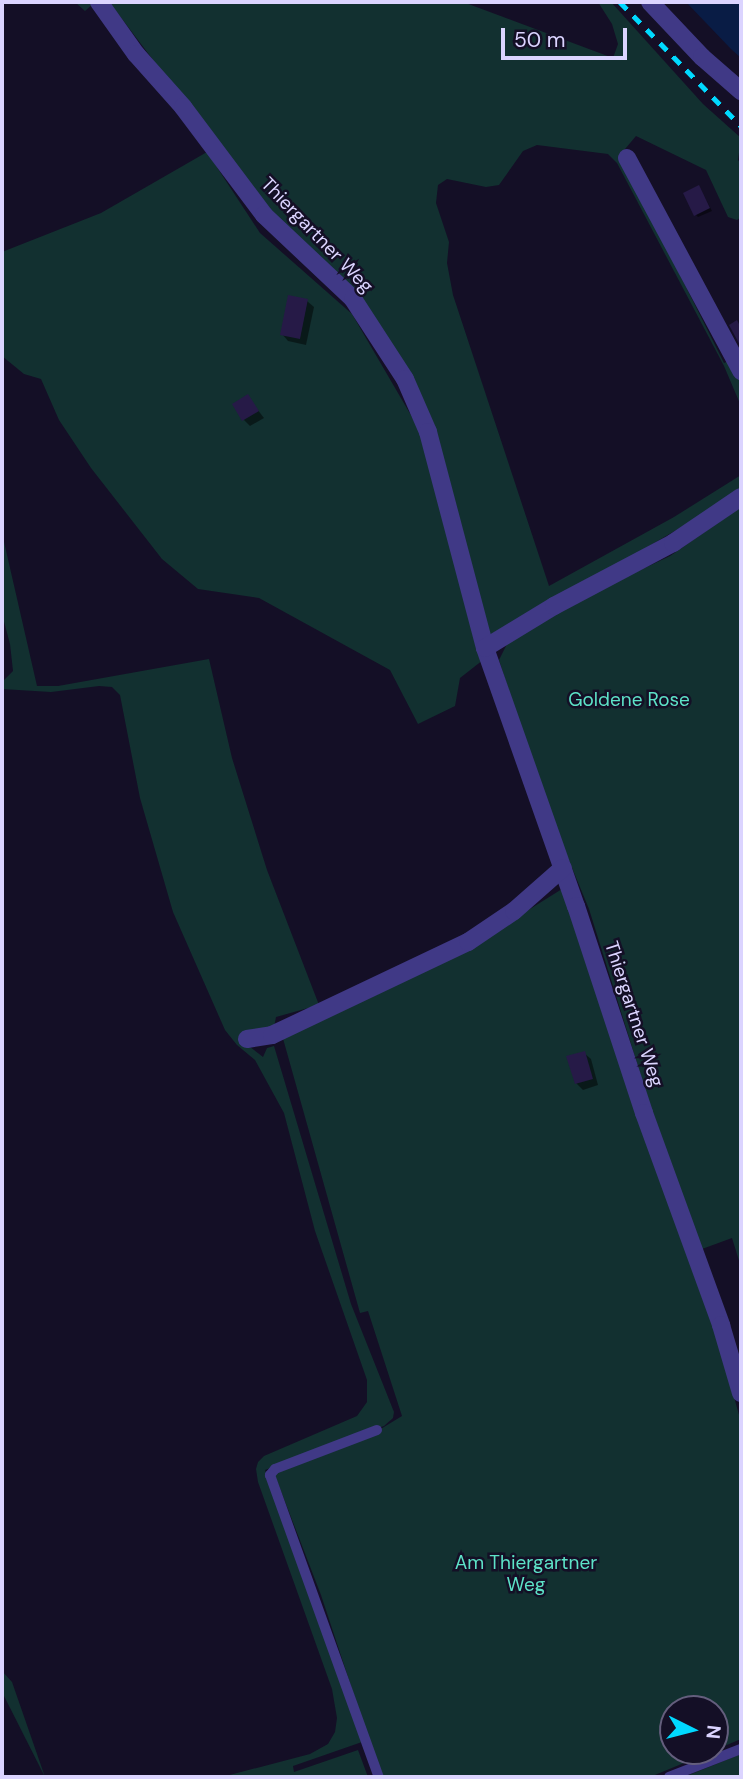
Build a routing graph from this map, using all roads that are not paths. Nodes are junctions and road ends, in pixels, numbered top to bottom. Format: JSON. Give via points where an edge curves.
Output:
{"nodes":[{"id":1,"x":99,"y":2,"type":"edge"},
{"id":2,"x":650,"y":2,"type":"edge"},
{"id":3,"x":741,"y":92,"type":"edge"},
{"id":4,"x":627,"y":158,"type":"dead end"},
{"id":5,"x":741,"y":371,"type":"edge"},
{"id":6,"x":741,"y":497,"type":"edge"},
{"id":7,"x":485,"y":648,"type":"junction"},
{"id":8,"x":563,"y":868,"type":"junction"},
{"id":9,"x":247,"y":1039,"type":"dead end"},
{"id":10,"x":741,"y":1393,"type":"edge"},
{"id":11,"x":377,"y":1430,"type":"dead end"},
{"id":12,"x":741,"y":1749,"type":"edge"},
{"id":13,"x":379,"y":1777,"type":"edge"},
{"id":14,"x":669,"y":1777,"type":"edge"}],
"edges":[{"from":1,"to":7,"type":"street","name":"Thiergartner Weg","via":[[264,215],[353,299],[405,379],[428,432]]},
{"from":2,"to":3,"type":"street"},
{"from":4,"to":5,"type":"street"},
{"from":6,"to":7,"type":"street","via":[[673,543]]},
{"from":7,"to":8,"type":"street","name":"Thiergartner Weg"},
{"from":8,"to":9,"type":"street","via":[[514,911],[468,942],[272,1035]]},
{"from":8,"to":10,"type":"street","name":"Thiergartner Weg"},
{"from":11,"to":13,"type":"lane","via":[[275,1469],[270,1475]]},
{"from":12,"to":14,"type":"lane"}]}
